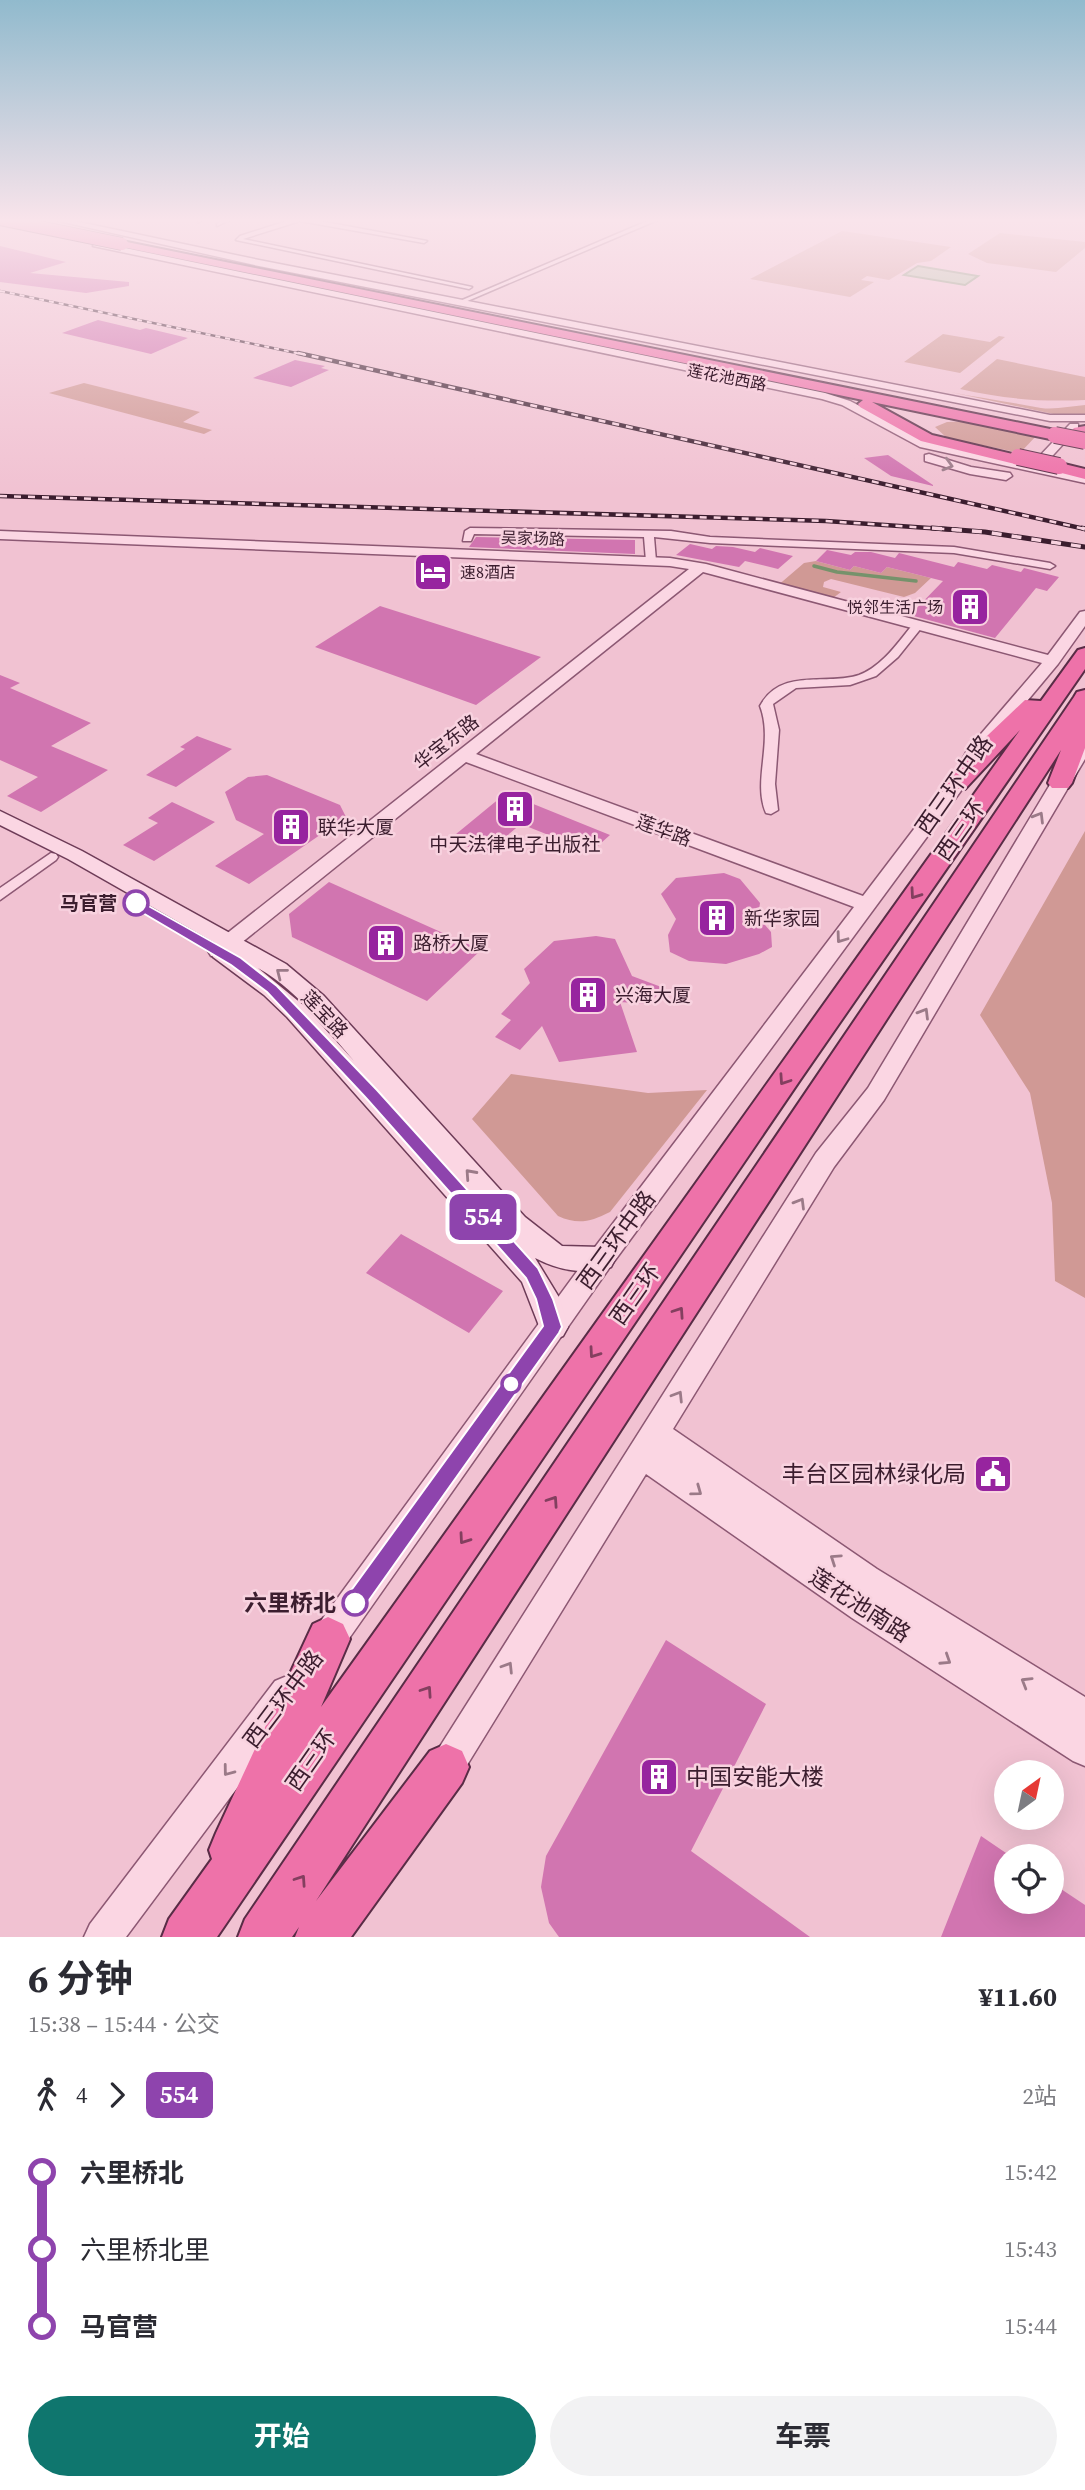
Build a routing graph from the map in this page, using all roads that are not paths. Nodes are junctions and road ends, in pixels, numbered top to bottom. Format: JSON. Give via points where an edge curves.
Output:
{"nodes":[{"id":1,"x":420,"y":309,"type":"edge"},
{"id":2,"x":443,"y":309,"type":"edge"},
{"id":3,"x":454,"y":309,"type":"edge"},
{"id":4,"x":506,"y":309,"type":"edge"},
{"id":5,"x":490,"y":320,"type":"junction"},
{"id":6,"x":526,"y":335,"type":"junction"},
{"id":7,"x":703,"y":348,"type":"junction"},
{"id":8,"x":675,"y":366,"type":"junction"},
{"id":9,"x":772,"y":374,"type":"junction"},
{"id":10,"x":828,"y":393,"type":"junction"},
{"id":11,"x":991,"y":422,"type":"junction"},
{"id":12,"x":1076,"y":428,"type":"edge"},
{"id":13,"x":1016,"y":458,"type":"junction"},
{"id":14,"x":1035,"y":468,"type":"junction"},
{"id":15,"x":1085,"y":475,"type":"edge"},
{"id":16,"x":1085,"y":492,"type":"edge"},
{"id":17,"x":649,"y":536,"type":"junction"},
{"id":18,"x":3,"y":537,"type":"edge"},
{"id":19,"x":467,"y":539,"type":"dead end"},
{"id":20,"x":651,"y":561,"type":"junction"},
{"id":21,"x":1049,"y":566,"type":"dead end"},
{"id":22,"x":701,"y":567,"type":"junction"},
{"id":23,"x":1085,"y":615,"type":"edge"},
{"id":24,"x":918,"y":625,"type":"junction"},
{"id":25,"x":1083,"y":656,"type":"edge"},
{"id":26,"x":1052,"y":661,"type":"junction"},
{"id":27,"x":1085,"y":696,"type":"edge"},
{"id":28,"x":1085,"y":719,"type":"edge"},
{"id":29,"x":1085,"y":747,"type":"edge"},
{"id":30,"x":463,"y":755,"type":"junction"},
{"id":31,"x":1060,"y":783,"type":"junction"},
{"id":32,"x":957,"y":784,"type":"junction"},
{"id":33,"x":771,"y":810,"type":"dead end"},
{"id":34,"x":0,"y":817,"type":"edge"},
{"id":35,"x":0,"y":832,"type":"edge"},
{"id":36,"x":51,"y":857,"type":"junction"},
{"id":37,"x":0,"y":895,"type":"edge"},
{"id":38,"x":866,"y":904,"type":"junction"},
{"id":39,"x":224,"y":946,"type":"junction"},
{"id":40,"x":601,"y":1259,"type":"junction"},
{"id":41,"x":553,"y":1327,"type":"junction"},
{"id":42,"x":648,"y":1443,"type":"junction"},
{"id":43,"x":328,"y":1639,"type":"junction"},
{"id":44,"x":1085,"y":1716,"type":"edge"},
{"id":45,"x":1085,"y":1749,"type":"edge"},
{"id":46,"x":446,"y":1767,"type":"junction"},
{"id":47,"x":195,"y":1926,"type":"edge"},
{"id":48,"x":103,"y":1937,"type":"edge"},
{"id":49,"x":263,"y":1937,"type":"edge"},
{"id":50,"x":320,"y":1937,"type":"edge"},
{"id":51,"x":344,"y":1937,"type":"edge"}],
"edges":[{"from":1,"to":6,"type":"street","name":"莲花池西路"},
{"from":2,"to":5,"type":"highway","name":"莲花池西路"},
{"from":3,"to":9,"type":"highway","name":"莲花池西路"},
{"from":4,"to":7,"type":"street","name":"莲花池西路"},
{"from":5,"to":6,"type":"highway"},
{"from":5,"to":9,"type":"highway","name":"莲花池西路"},
{"from":6,"to":8,"type":"street","name":"莲花池西路"},
{"from":7,"to":9,"type":"highway"},
{"from":7,"to":12,"type":"street","name":"莲花池西路"},
{"from":8,"to":9,"type":"highway"},
{"from":8,"to":10,"type":"street","name":"莲花池西路"},
{"from":9,"to":10,"type":"highway","name":"莲花池西路"},
{"from":9,"to":12,"type":"highway","name":"莲花池西路"},
{"from":10,"to":11,"type":"highway","name":"莲花池西路"},
{"from":10,"to":13,"type":"highway","via":[[852,396],[927,438]]},
{"from":10,"to":14,"type":"street","name":"莲花池西路","via":[[923,444]]},
{"from":10,"to":16,"type":"street","one_way":true,"via":[[942,464]]},
{"from":11,"to":12,"type":"highway","name":"莲花池西路"},
{"from":11,"to":13,"type":"highway","via":[[964,418],[929,428],[944,440]]},
{"from":12,"to":14,"type":"street"},
{"from":13,"to":15,"type":"highway","bridge":true},
{"from":14,"to":15,"type":"street"},
{"from":17,"to":19,"type":"street","via":[[470,531]]},
{"from":17,"to":20,"type":"street"},
{"from":17,"to":21,"type":"street","via":[[954,550]]},
{"from":18,"to":20,"type":"street","name":"吴家场路"},
{"from":20,"to":22,"type":"street","name":"吴家场路"},
{"from":22,"to":24,"type":"street","name":"吴家场路"},
{"from":22,"to":30,"type":"street","name":"华宝东路"},
{"from":23,"to":26,"type":"street","name":"西三环中路"},
{"from":24,"to":26,"type":"street","name":"吴家场路"},
{"from":24,"to":33,"type":"street","via":[[877,671],[836,682],[790,684],[768,702],[772,716]]},
{"from":25,"to":32,"type":"highway","via":[[1055,676],[1028,711]]},
{"from":25,"to":47,"type":"highway","name":"西三环","one_way":true},
{"from":26,"to":32,"type":"street","name":"西三环中路","via":[[974,753]]},
{"from":49,"to":27,"type":"highway","name":"西三环","one_way":true},
{"from":28,"to":31,"type":"highway"},
{"from":29,"to":31,"type":"street"},
{"from":30,"to":38,"type":"street","name":"莲华路"},
{"from":30,"to":39,"type":"street","name":"华宝东路"},
{"from":42,"to":31,"type":"street","one_way":true,"via":[[825,1160],[876,1094]]},
{"from":32,"to":38,"type":"street","name":"西三环中路"},
{"from":34,"to":39,"type":"main road","name":"莲宝路","via":[[75,855]]},
{"from":35,"to":36,"type":"main road","name":"莲宝路"},
{"from":36,"to":37,"type":"street"},
{"from":36,"to":39,"type":"main road","name":"莲宝路"},
{"from":38,"to":40,"type":"street","name":"西三环中路","one_way":true},
{"from":40,"to":39,"type":"main road","name":"莲宝路","one_way":true,"via":[[567,1260],[536,1244],[316,1002],[278,969]]},
{"from":39,"to":41,"type":"main road","name":"莲宝路","via":[[287,1004],[532,1273]]},
{"from":40,"to":41,"type":"street","name":"西三环中路"},
{"from":41,"to":43,"type":"street","name":"西三环中路"},
{"from":44,"to":42,"type":"street","name":"莲花池南路","one_way":true},
{"from":42,"to":45,"type":"street","name":"莲花池南路","one_way":true,"via":[[863,1607]]},
{"from":46,"to":42,"type":"street","one_way":true},
{"from":43,"to":47,"type":"highway"},
{"from":43,"to":48,"type":"street","name":"西三环中路","one_way":true},
{"from":46,"to":50,"type":"highway"},
{"from":46,"to":51,"type":"street"}]}
